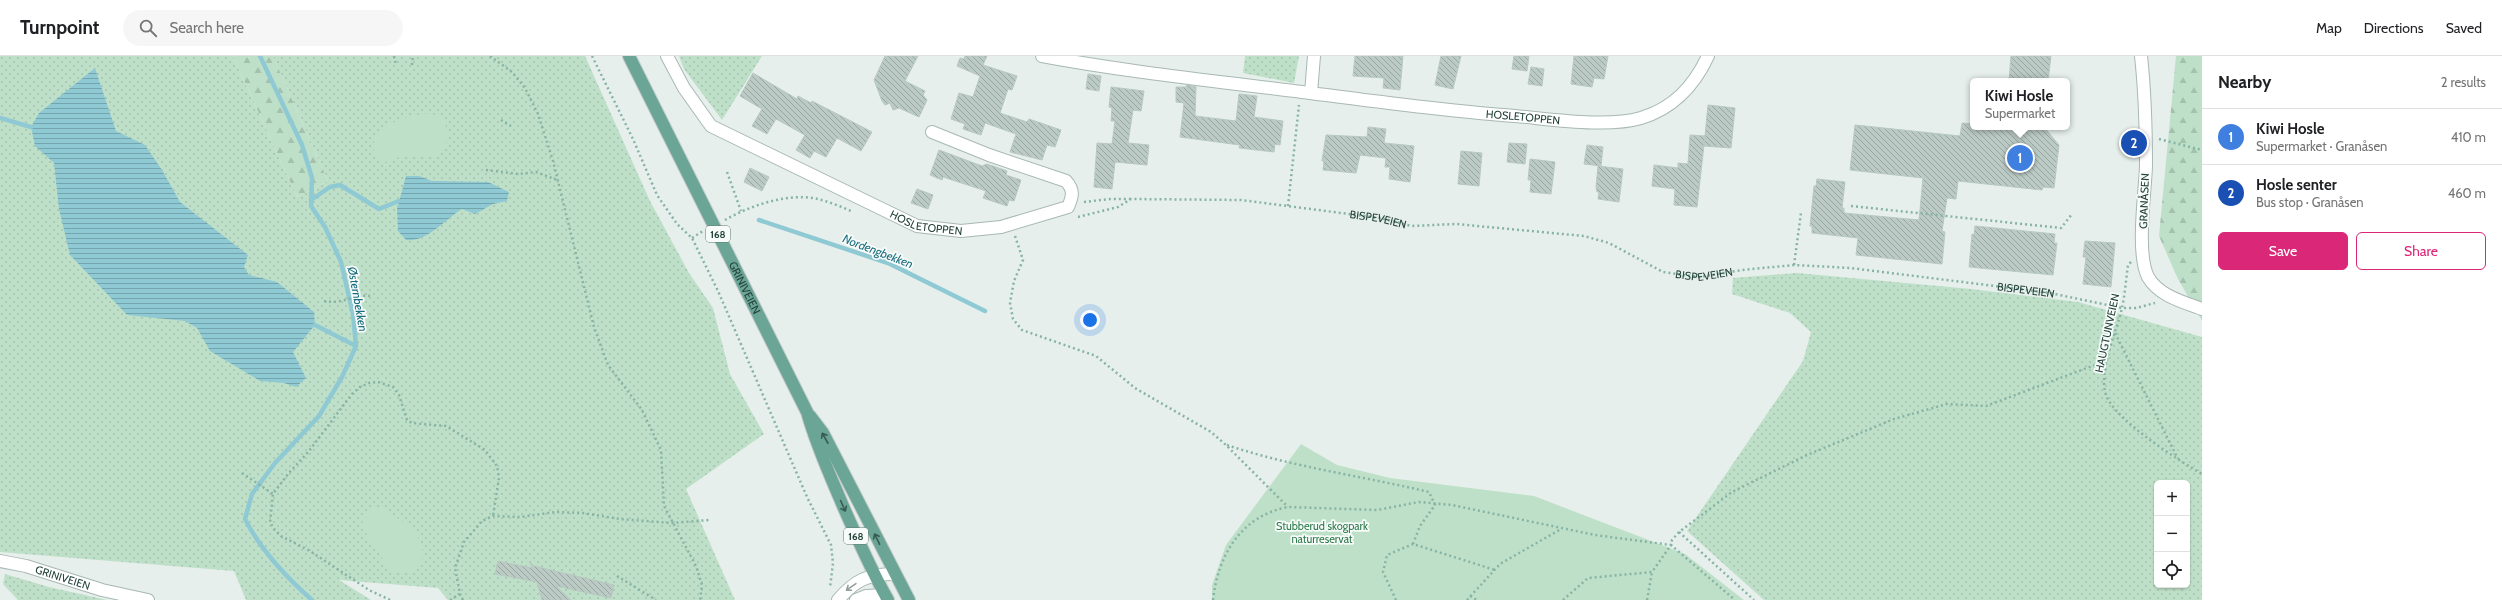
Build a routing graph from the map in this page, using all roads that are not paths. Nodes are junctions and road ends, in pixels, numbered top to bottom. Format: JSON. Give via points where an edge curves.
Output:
{"nodes":[{"id":1,"x":629,"y":56,"type":"edge"},
{"id":2,"x":667,"y":56,"type":"edge"},
{"id":3,"x":1042,"y":56,"type":"edge"},
{"id":4,"x":1314,"y":56,"type":"edge"},
{"id":5,"x":1708,"y":56,"type":"edge"},
{"id":6,"x":2141,"y":56,"type":"edge"},
{"id":7,"x":1306,"y":92,"type":"junction"},
{"id":8,"x":932,"y":132,"type":"dead end"},
{"id":9,"x":2202,"y":309,"type":"edge"},
{"id":10,"x":807,"y":412,"type":"junction"},
{"id":11,"x":0,"y":561,"type":"edge"},
{"id":12,"x":873,"y":574,"type":"junction"},
{"id":13,"x":894,"y":574,"type":"junction"},
{"id":14,"x":834,"y":596,"type":"edge"},
{"id":15,"x":887,"y":597,"type":"edge"},
{"id":16,"x":148,"y":600,"type":"edge"},
{"id":17,"x":856,"y":600,"type":"edge"},
{"id":18,"x":909,"y":600,"type":"edge"}],
"edges":[{"from":1,"to":10,"type":"main road","name":"GRINIVEIEN","number":"168"},
{"from":2,"to":8,"type":"street","name":"HOSLETOPPEN","via":[[684,88],[711,126],[917,226],[961,231],[1001,227],[1068,207],[1073,197],[1072,188],[1066,181],[988,155]]},
{"from":3,"to":7,"type":"street","name":"HOSLETOPPEN","via":[[1166,77]]},
{"from":4,"to":7,"type":"street"},
{"from":5,"to":7,"type":"street","name":"HOSLETOPPEN","via":[[1686,92],[1664,108],[1640,118],[1594,122],[1444,111]]},
{"from":6,"to":9,"type":"street","name":"GRANÅSEN","via":[[2145,135],[2142,250],[2144,266],[2157,288],[2173,298]]},
{"from":10,"to":12,"type":"main road","name":"GRINIVEIEN","number":"168","one_way":true,"via":[[814,438]]},
{"from":13,"to":10,"type":"main road","name":"GRINIVEIEN","number":"168","one_way":true,"via":[[823,433]]},
{"from":11,"to":16,"type":"street","name":"GRINIVEIEN","via":[[26,566],[102,590]]},
{"from":12,"to":13,"type":"street"},
{"from":12,"to":14,"type":"street","one_way":true},
{"from":12,"to":15,"type":"main road","name":"GRINIVEIEN","number":"168"},
{"from":13,"to":18,"type":"main road","name":"GRINIVEIEN","number":"168"},
{"from":15,"to":17,"type":"street","name":"GRINIVEIEN","via":[[866,596]]}]}
